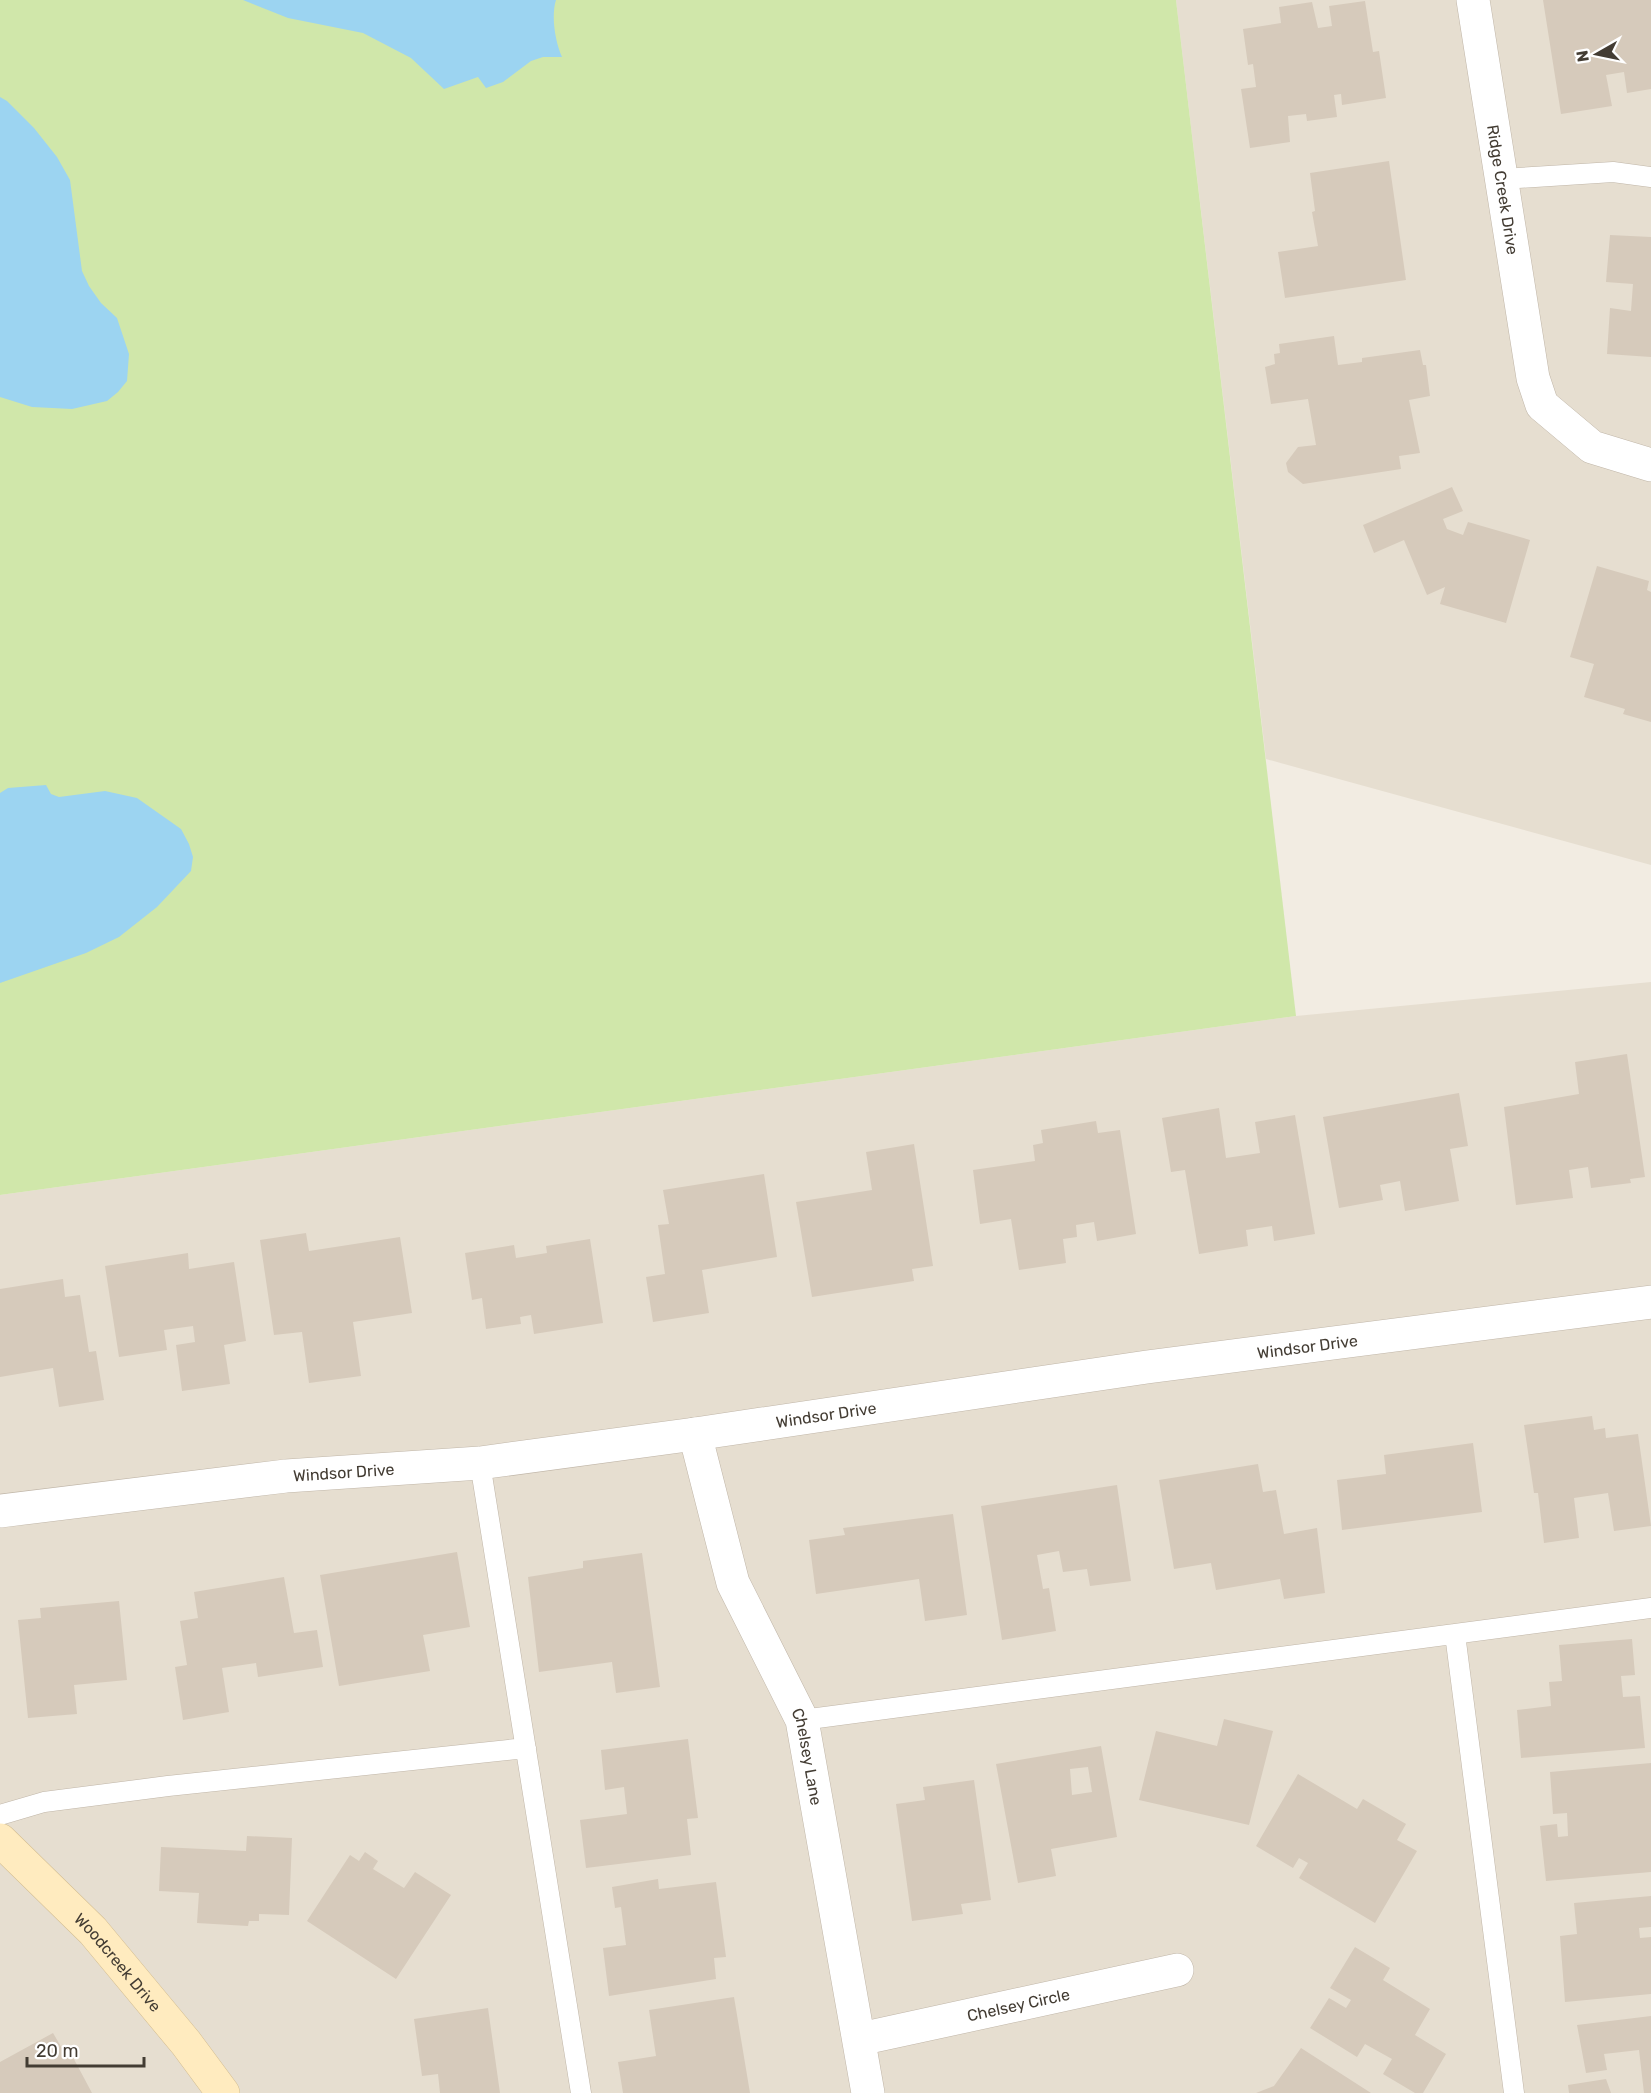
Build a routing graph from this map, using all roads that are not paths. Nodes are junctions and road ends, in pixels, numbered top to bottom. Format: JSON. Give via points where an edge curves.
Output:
{"nodes":[{"id":1,"x":1473,"y":0,"type":"edge"},
{"id":2,"x":1651,"y":177,"type":"edge"},
{"id":3,"x":1502,"y":179,"type":"junction"},
{"id":4,"x":1651,"y":465,"type":"edge"},
{"id":5,"x":1651,"y":1302,"type":"edge"},
{"id":6,"x":695,"y":1434,"type":"junction"},
{"id":7,"x":480,"y":1463,"type":"junction"},
{"id":8,"x":0,"y":1511,"type":"edge"},
{"id":9,"x":1651,"y":1608,"type":"edge"},
{"id":10,"x":1455,"y":1635,"type":"junction"},
{"id":11,"x":802,"y":1720,"type":"junction"},
{"id":12,"x":526,"y":1748,"type":"junction"},
{"id":13,"x":0,"y":1815,"type":"edge"},
{"id":14,"x":0,"y":1840,"type":"edge"},
{"id":15,"x":1177,"y":1970,"type":"dead end"},
{"id":16,"x":860,"y":2039,"type":"junction"},
{"id":17,"x":223,"y":2093,"type":"edge"},
{"id":18,"x":581,"y":2093,"type":"edge"},
{"id":19,"x":868,"y":2093,"type":"edge"},
{"id":20,"x":1514,"y":2093,"type":"edge"}],
"edges":[{"from":1,"to":3,"type":"street","name":"Ridge Creek Drive"},
{"from":2,"to":3,"type":"lane","via":[[1613,172]]},
{"from":3,"to":4,"type":"street","name":"Ridge Creek Drive","via":[[1533,378],[1542,405],[1592,447]]},
{"from":5,"to":6,"type":"street","name":"Windsor Drive","via":[[1159,1366]]},
{"from":6,"to":7,"type":"street","name":"Windsor Drive"},
{"from":6,"to":11,"type":"street","name":"Chelsey Lane","via":[[734,1583]]},
{"from":7,"to":8,"type":"street","name":"Windsor Drive","via":[[286,1476]]},
{"from":7,"to":12,"type":"lane"},
{"from":9,"to":10,"type":"lane"},
{"from":10,"to":11,"type":"lane"},
{"from":10,"to":20,"type":"lane"},
{"from":11,"to":16,"type":"street","name":"Chelsey Lane"},
{"from":12,"to":13,"type":"lane","via":[[168,1786],[44,1802]]},
{"from":12,"to":18,"type":"lane"},
{"from":14,"to":17,"type":"street","name":"Woodcreek Drive","via":[[93,1931]]},
{"from":15,"to":16,"type":"street","name":"Chelsey Circle"},
{"from":16,"to":19,"type":"street","name":"Chelsey Lane"}]}
